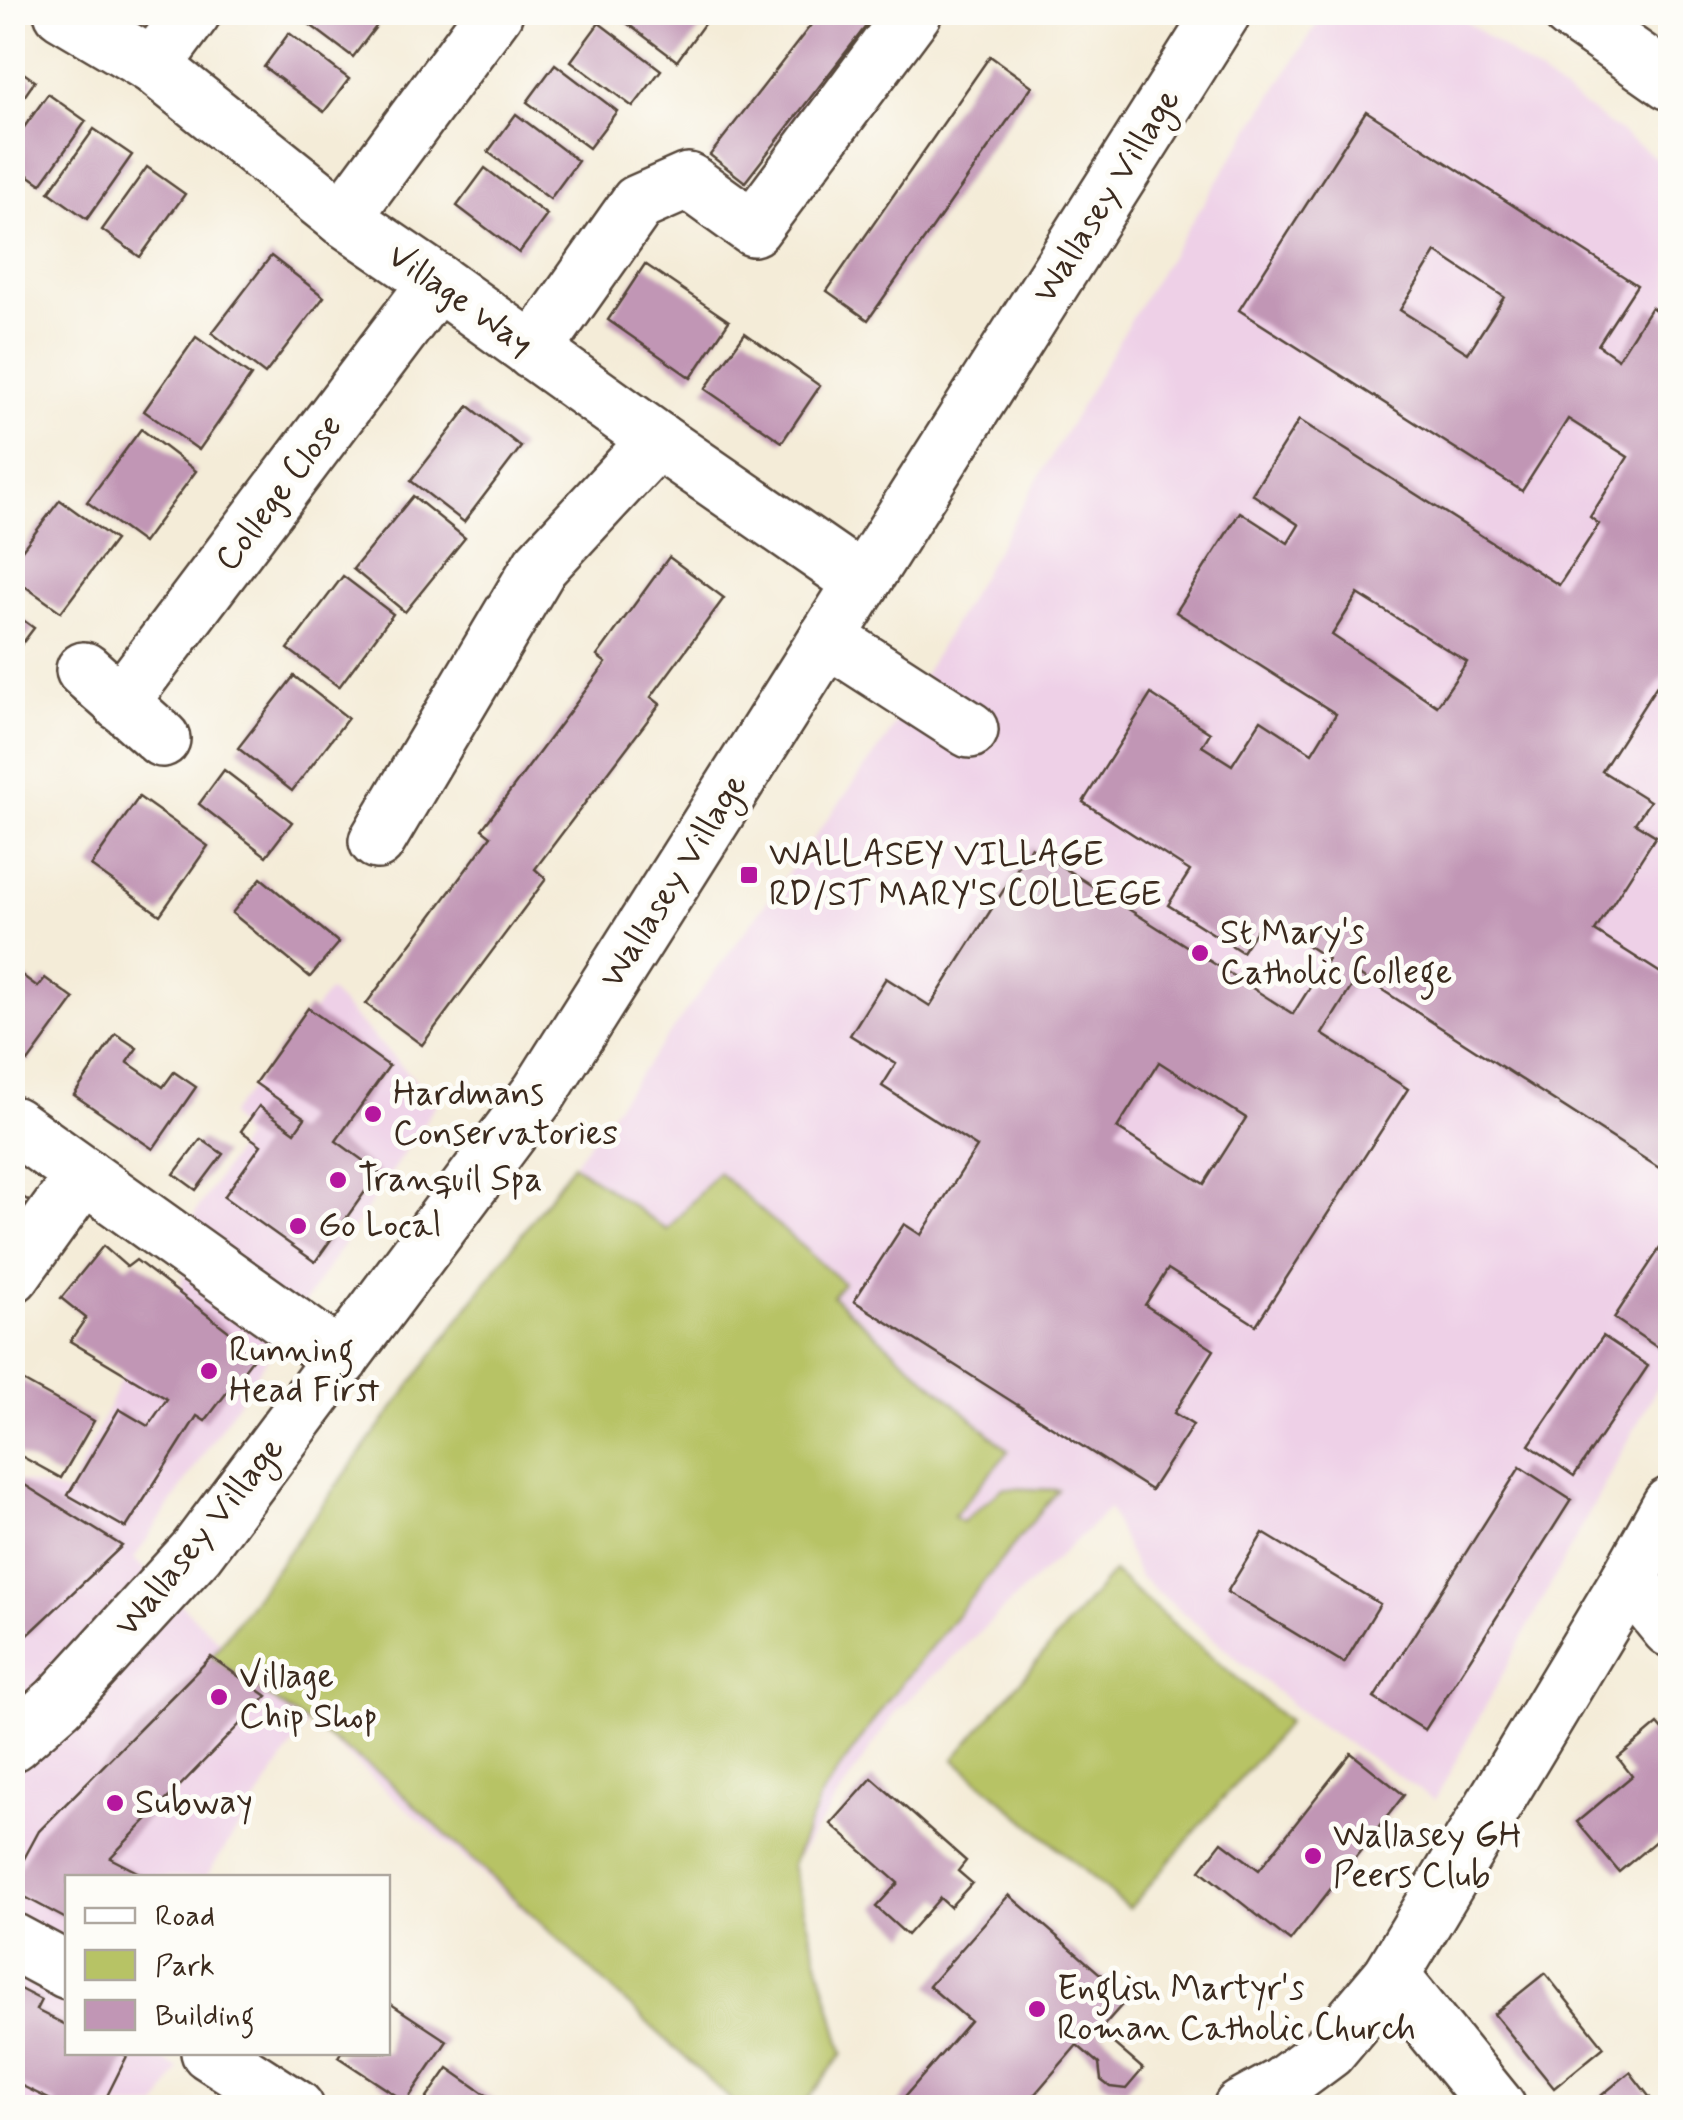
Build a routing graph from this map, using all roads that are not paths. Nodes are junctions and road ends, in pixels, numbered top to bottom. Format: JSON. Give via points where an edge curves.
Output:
{"nodes":[{"id":1,"x":62,"y":12,"type":"edge"},
{"id":2,"x":193,"y":12,"type":"edge"},
{"id":3,"x":495,"y":12,"type":"edge"},
{"id":4,"x":914,"y":12,"type":"edge"},
{"id":5,"x":1223,"y":12,"type":"edge"},
{"id":6,"x":1570,"y":12,"type":"edge"},
{"id":7,"x":153,"y":66,"type":"junction"},
{"id":8,"x":1670,"y":82,"type":"edge"},
{"id":9,"x":343,"y":218,"type":"junction"},
{"id":10,"x":437,"y":282,"type":"junction"},
{"id":11,"x":533,"y":352,"type":"junction"},
{"id":12,"x":656,"y":440,"type":"junction"},
{"id":13,"x":862,"y":582,"type":"junction"},
{"id":14,"x":827,"y":638,"type":"junction"},
{"id":15,"x":970,"y":730,"type":"dead end"},
{"id":16,"x":162,"y":739,"type":"dead end"},
{"id":17,"x":377,"y":840,"type":"dead end"},
{"id":18,"x":12,"y":1124,"type":"edge"},
{"id":19,"x":84,"y":1175,"type":"junction"},
{"id":20,"x":12,"y":1274,"type":"edge"},
{"id":21,"x":342,"y":1359,"type":"junction"},
{"id":22,"x":1670,"y":1505,"type":"edge"},
{"id":23,"x":1629,"y":1579,"type":"junction"},
{"id":24,"x":1670,"y":1629,"type":"edge"},
{"id":25,"x":59,"y":1702,"type":"junction"},
{"id":26,"x":12,"y":1742,"type":"edge"},
{"id":27,"x":12,"y":1786,"type":"edge"},
{"id":28,"x":12,"y":1941,"type":"edge"},
{"id":29,"x":65,"y":1969,"type":"edge"},
{"id":30,"x":1391,"y":1976,"type":"junction"},
{"id":31,"x":214,"y":2055,"type":"edge"},
{"id":32,"x":296,"y":2108,"type":"edge"},
{"id":33,"x":1241,"y":2108,"type":"edge"},
{"id":34,"x":1498,"y":2108,"type":"edge"}],
"edges":[{"from":1,"to":7,"type":"street","name":"Village Way"},
{"from":2,"to":7,"type":"street"},
{"from":3,"to":9,"type":"street"},
{"from":4,"to":11,"type":"street","via":[[753,228],[688,181],[638,203]]},
{"from":5,"to":13,"type":"street","name":"Wallasey Village"},
{"from":6,"to":8,"type":"street"},
{"from":7,"to":9,"type":"street","name":"Village Way"},
{"from":9,"to":10,"type":"street","name":"Village Way"},
{"from":10,"to":11,"type":"street","name":"Village Way"},
{"from":10,"to":16,"type":"street","name":"College Close","via":[[102,687]]},
{"from":11,"to":12,"type":"street","name":"Village Way"},
{"from":12,"to":13,"type":"street","name":"Village Way"},
{"from":12,"to":17,"type":"street","via":[[540,566]]},
{"from":13,"to":14,"type":"street","name":"Wallasey Village"},
{"from":14,"to":15,"type":"street"},
{"from":14,"to":21,"type":"street","name":"Wallasey Village","via":[[540,1092]]},
{"from":18,"to":19,"type":"street"},
{"from":19,"to":20,"type":"street"},
{"from":19,"to":21,"type":"street"},
{"from":21,"to":25,"type":"street","name":"Wallasey Village","via":[[196,1552]]},
{"from":22,"to":23,"type":"street"},
{"from":23,"to":24,"type":"street"},
{"from":23,"to":30,"type":"street"},
{"from":25,"to":26,"type":"street","name":"Wallasey Village"},
{"from":25,"to":27,"type":"street","name":"Wallasey Village"},
{"from":28,"to":29,"type":"street"},
{"from":30,"to":33,"type":"street","via":[[1328,2051]]},
{"from":30,"to":34,"type":"street"},
{"from":31,"to":32,"type":"street"}]}
